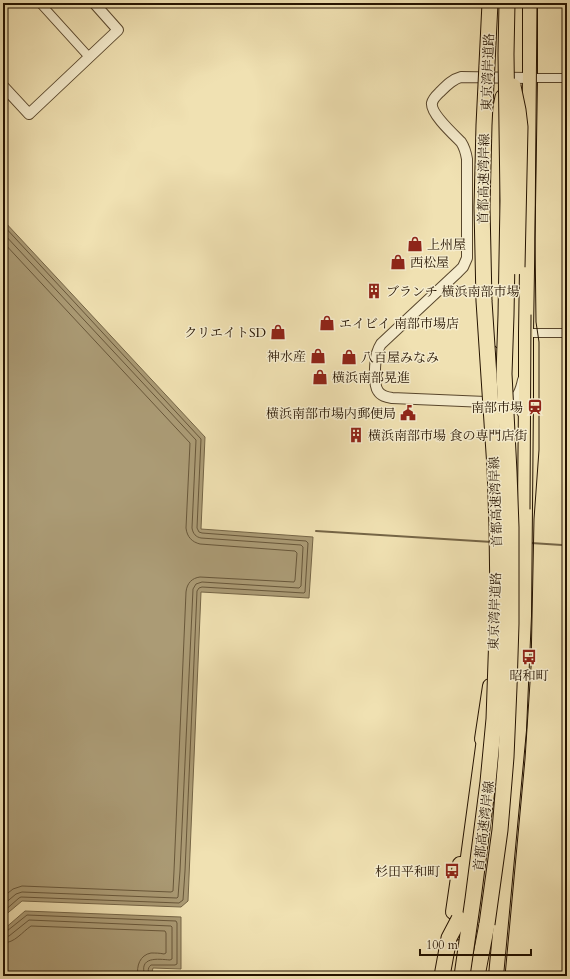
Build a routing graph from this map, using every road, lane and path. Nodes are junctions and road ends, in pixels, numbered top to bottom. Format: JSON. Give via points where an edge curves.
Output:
{"nodes":[{"id":1,"x":40,"y":3,"type":"edge"},
{"id":2,"x":94,"y":3,"type":"edge"},
{"id":3,"x":490,"y":3,"type":"edge"},
{"id":4,"x":507,"y":3,"type":"edge"},
{"id":5,"x":530,"y":3,"type":"edge"},
{"id":6,"x":506,"y":38,"type":"junction"},
{"id":7,"x":506,"y":54,"type":"junction"},
{"id":8,"x":89,"y":57,"type":"junction"},
{"id":9,"x":509,"y":74,"type":"junction"},
{"id":10,"x":486,"y":77,"type":"junction"},
{"id":11,"x":530,"y":78,"type":"junction"},
{"id":12,"x":567,"y":78,"type":"edge"},
{"id":13,"x":3,"y":86,"type":"edge"},
{"id":14,"x":504,"y":94,"type":"junction"},
{"id":15,"x":506,"y":312,"type":"junction"},
{"id":16,"x":526,"y":333,"type":"junction"},
{"id":17,"x":567,"y":333,"type":"edge"},
{"id":18,"x":503,"y":347,"type":"junction"},
{"id":19,"x":526,"y":371,"type":"junction"},
{"id":20,"x":489,"y":402,"type":"junction"},
{"id":21,"x":509,"y":403,"type":"junction"},
{"id":22,"x":526,"y":419,"type":"junction"},
{"id":23,"x":495,"y":663,"type":"junction"},
{"id":24,"x":459,"y":919,"type":"junction"},
{"id":25,"x":487,"y":924,"type":"junction"},
{"id":26,"x":442,"y":976,"type":"edge"},
{"id":27,"x":448,"y":976,"type":"edge"},
{"id":28,"x":462,"y":976,"type":"edge"},
{"id":29,"x":477,"y":976,"type":"edge"},
{"id":30,"x":487,"y":976,"type":"edge"},
{"id":31,"x":496,"y":976,"type":"edge"}],
"edges":[{"from":1,"to":8,"type":"street"},
{"from":2,"to":8,"type":"street","via":[[118,30]]},
{"from":3,"to":10,"type":"highway","name":"東京湾岸道路"},
{"from":3,"to":23,"type":"highway","name":"首都高速湾岸線","bridge":true,"via":[[482,208],[484,301],[497,527],[498,604]]},
{"from":4,"to":6,"type":"highway","name":"首都高速湾岸線","bridge":true},
{"from":5,"to":11,"type":"highway"},
{"from":6,"to":7,"type":"highway","name":"首都高速湾岸線","bridge":true},
{"from":6,"to":14,"type":"highway","bridge":true},
{"from":7,"to":9,"type":"highway","bridge":true},
{"from":7,"to":15,"type":"highway","name":"首都高速湾岸線","bridge":true},
{"from":8,"to":13,"type":"street","via":[[29,114]]},
{"from":9,"to":15,"type":"highway","bridge":true,"via":[[513,127],[513,265]]},
{"from":9,"to":18,"type":"highway","bridge":true,"via":[[515,93],[520,127],[519,201],[516,290]]},
{"from":10,"to":11,"type":"street"},
{"from":10,"to":20,"type":"highway","name":"東京湾岸道路","via":[[483,208]]},
{"from":10,"to":20,"type":"street","via":[[458,78],[436,96],[432,103],[436,114],[465,147],[467,258],[458,272],[381,344],[376,360],[375,384],[382,395],[392,398]]},
{"from":11,"to":12,"type":"street"},
{"from":11,"to":16,"type":"highway"},
{"from":14,"to":15,"type":"highway","bridge":true,"via":[[503,280]]},
{"from":14,"to":18,"type":"highway","via":[[493,148],[492,201],[495,283]]},
{"from":15,"to":18,"type":"highway","name":"首都高速湾岸線","bridge":true},
{"from":16,"to":17,"type":"street"},
{"from":16,"to":19,"type":"highway"},
{"from":18,"to":25,"type":"highway","name":"首都高速湾岸線","bridge":true,"via":[[511,527],[509,686],[500,830]]},
{"from":19,"to":21,"type":"street","via":[[520,392]]},
{"from":19,"to":22,"type":"highway"},
{"from":20,"to":21,"type":"street"},
{"from":20,"to":26,"type":"highway","name":"東京湾岸道路","via":[[495,548],[494,646],[484,729]]},
{"from":21,"to":22,"type":"street","via":[[520,408]]},
{"from":22,"to":31,"type":"highway","via":[[524,616],[519,730]]},
{"from":23,"to":24,"type":"highway","bridge":true},
{"from":23,"to":28,"type":"highway","name":"首都高速湾岸線","bridge":true,"via":[[494,719],[488,782]]},
{"from":24,"to":26,"type":"highway","bridge":true,"via":[[449,938]]},
{"from":24,"to":27,"type":"highway","bridge":true},
{"from":25,"to":29,"type":"highway","name":"首都高速湾岸線"},
{"from":25,"to":30,"type":"highway"}]}
